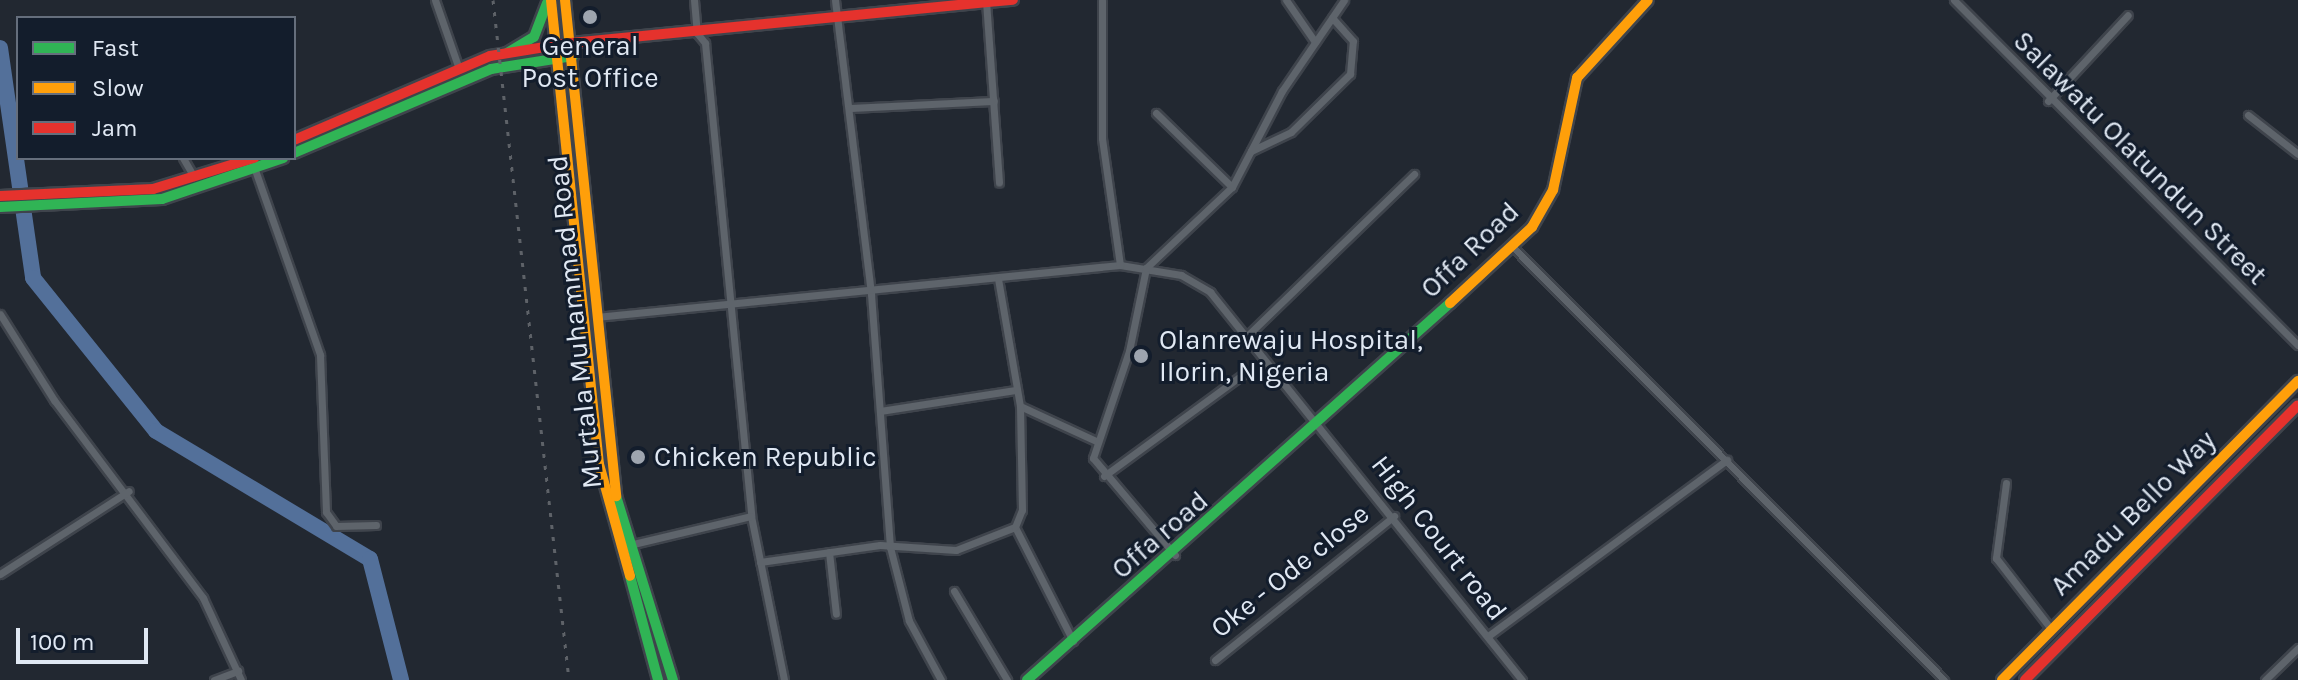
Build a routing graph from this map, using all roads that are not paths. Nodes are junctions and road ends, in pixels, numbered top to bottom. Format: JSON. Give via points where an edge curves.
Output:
{"nodes":[{"id":1,"x":435,"y":0,"type":"edge"},
{"id":2,"x":549,"y":0,"type":"edge"},
{"id":3,"x":565,"y":0,"type":"edge"},
{"id":4,"x":694,"y":0,"type":"edge"},
{"id":5,"x":835,"y":0,"type":"edge"},
{"id":6,"x":1013,"y":0,"type":"edge"},
{"id":7,"x":1102,"y":0,"type":"edge"},
{"id":8,"x":1286,"y":0,"type":"edge"},
{"id":9,"x":1344,"y":0,"type":"edge"},
{"id":10,"x":1648,"y":0,"type":"edge"},
{"id":11,"x":1954,"y":0,"type":"edge"},
{"id":12,"x":987,"y":2,"type":"edge"},
{"id":13,"x":839,"y":15,"type":"junction"},
{"id":14,"x":2128,"y":15,"type":"dead end"},
{"id":15,"x":1332,"y":18,"type":"junction"},
{"id":16,"x":697,"y":33,"type":"junction"},
{"id":17,"x":1315,"y":42,"type":"junction"},
{"id":18,"x":571,"y":43,"type":"junction"},
{"id":19,"x":558,"y":45,"type":"junction"},
{"id":20,"x":587,"y":47,"type":"junction"},
{"id":21,"x":507,"y":53,"type":"junction"},
{"id":22,"x":573,"y":56,"type":"junction"},
{"id":23,"x":560,"y":58,"type":"junction"},
{"id":24,"x":459,"y":69,"type":"junction"},
{"id":25,"x":994,"y":101,"type":"junction"},
{"id":26,"x":2048,"y":101,"type":"junction"},
{"id":27,"x":849,"y":108,"type":"junction"},
{"id":28,"x":1156,"y":113,"type":"dead end"},
{"id":29,"x":2248,"y":115,"type":"dead end"},
{"id":30,"x":296,"y":139,"type":"edge"},
{"id":31,"x":1251,"y":151,"type":"junction"},
{"id":32,"x":296,"y":152,"type":"edge"},
{"id":33,"x":2298,"y":154,"type":"edge"},
{"id":34,"x":184,"y":160,"type":"edge"},
{"id":35,"x":254,"y":164,"type":"edge"},
{"id":36,"x":1414,"y":174,"type":"dead end"},
{"id":37,"x":195,"y":179,"type":"junction"},
{"id":38,"x":999,"y":183,"type":"dead end"},
{"id":39,"x":1232,"y":187,"type":"junction"},
{"id":40,"x":2,"y":201,"type":"edge"},
{"id":41,"x":34,"y":205,"type":"junction"},
{"id":42,"x":1513,"y":247,"type":"junction"},
{"id":43,"x":1120,"y":265,"type":"junction"},
{"id":44,"x":1146,"y":268,"type":"junction"},
{"id":45,"x":998,"y":279,"type":"junction"},
{"id":46,"x":871,"y":294,"type":"junction"},
{"id":47,"x":730,"y":306,"type":"junction"},
{"id":48,"x":0,"y":314,"type":"edge"},
{"id":49,"x":596,"y":317,"type":"junction"},
{"id":50,"x":1249,"y":334,"type":"junction"},
{"id":51,"x":2298,"y":345,"type":"edge"},
{"id":52,"x":1242,"y":375,"type":"dead end"},
{"id":53,"x":2298,"y":381,"type":"edge"},
{"id":54,"x":1015,"y":390,"type":"junction"},
{"id":55,"x":2298,"y":405,"type":"edge"},
{"id":56,"x":1020,"y":406,"type":"junction"},
{"id":57,"x":880,"y":411,"type":"junction"},
{"id":58,"x":1321,"y":423,"type":"junction"},
{"id":59,"x":1096,"y":441,"type":"junction"},
{"id":60,"x":1727,"y":460,"type":"junction"},
{"id":61,"x":1104,"y":476,"type":"junction"},
{"id":62,"x":2006,"y":483,"type":"dead end"},
{"id":63,"x":129,"y":491,"type":"junction"},
{"id":64,"x":751,"y":516,"type":"junction"},
{"id":65,"x":1394,"y":516,"type":"junction"},
{"id":66,"x":376,"y":525,"type":"dead end"},
{"id":67,"x":1015,"y":527,"type":"junction"},
{"id":68,"x":629,"y":545,"type":"junction"},
{"id":69,"x":890,"y":547,"type":"junction"},
{"id":70,"x":829,"y":552,"type":"junction"},
{"id":71,"x":1175,"y":555,"type":"junction"},
{"id":72,"x":760,"y":562,"type":"junction"},
{"id":73,"x":0,"y":574,"type":"edge"},
{"id":74,"x":954,"y":591,"type":"dead end"},
{"id":75,"x":630,"y":594,"type":"junction"},
{"id":76,"x":836,"y":614,"type":"dead end"},
{"id":77,"x":2051,"y":629,"type":"junction"},
{"id":78,"x":1488,"y":636,"type":"junction"},
{"id":79,"x":1073,"y":641,"type":"junction"},
{"id":80,"x":2298,"y":648,"type":"edge"},
{"id":81,"x":1215,"y":660,"type":"dead end"},
{"id":82,"x":238,"y":671,"type":"junction"},
{"id":83,"x":214,"y":680,"type":"edge"},
{"id":84,"x":241,"y":680,"type":"edge"},
{"id":85,"x":658,"y":680,"type":"edge"},
{"id":86,"x":671,"y":680,"type":"edge"},
{"id":87,"x":784,"y":680,"type":"edge"},
{"id":88,"x":941,"y":680,"type":"edge"},
{"id":89,"x":1007,"y":680,"type":"edge"},
{"id":90,"x":1027,"y":680,"type":"edge"},
{"id":91,"x":1522,"y":680,"type":"edge"},
{"id":92,"x":1944,"y":680,"type":"edge"},
{"id":93,"x":2002,"y":680,"type":"edge"},
{"id":94,"x":2025,"y":680,"type":"edge"},
{"id":95,"x":2265,"y":680,"type":"edge"}],
"edges":[{"from":1,"to":24,"type":"street"},
{"from":2,"to":19,"type":"main road","name":"Murtala Muhammad Road"},
{"from":2,"to":21,"type":"main road","via":[[539,30]]},
{"from":3,"to":18,"type":"main road","name":"Murtala Muhammad Road"},
{"from":4,"to":16,"type":"street"},
{"from":5,"to":13,"type":"street"},
{"from":6,"to":12,"type":"main road"},
{"from":7,"to":43,"type":"street","via":[[1102,138]]},
{"from":8,"to":17,"type":"street"},
{"from":9,"to":15,"type":"street"},
{"from":10,"to":42,"type":"main road","name":"Offa Road","via":[[1577,78],[1550,200]]},
{"from":11,"to":26,"type":"street","name":"Salawatu Olatundun Street"},
{"from":12,"to":13,"type":"main road"},
{"from":12,"to":25,"type":"street"},
{"from":13,"to":16,"type":"main road"},
{"from":13,"to":27,"type":"street"},
{"from":14,"to":26,"type":"street"},
{"from":15,"to":17,"type":"street"},
{"from":15,"to":31,"type":"street","via":[[1353,41],[1350,74],[1291,132]]},
{"from":16,"to":20,"type":"main road"},
{"from":16,"to":47,"type":"street","via":[[705,43]]},
{"from":17,"to":31,"type":"street"},
{"from":18,"to":19,"type":"main road"},
{"from":18,"to":20,"type":"main road"},
{"from":18,"to":22,"type":"main road","name":"Murtala Muhammad Road"},
{"from":19,"to":21,"type":"main road"},
{"from":19,"to":23,"type":"main road","name":"Murtala Muhammad Road"},
{"from":20,"to":22,"type":"main road"},
{"from":21,"to":24,"type":"main road"},
{"from":22,"to":23,"type":"main road"},
{"from":22,"to":49,"type":"main road","name":"Murtala Muhammad Road"},
{"from":23,"to":32,"type":"main road","via":[[491,69]]},
{"from":23,"to":75,"type":"main road","name":"Murtala Muhammad Road","via":[[599,464]]},
{"from":24,"to":30,"type":"main road"},
{"from":25,"to":27,"type":"street"},
{"from":25,"to":38,"type":"street"},
{"from":26,"to":51,"type":"street","name":"Salawatu Olatundun Street"},
{"from":27,"to":46,"type":"street"},
{"from":28,"to":39,"type":"street"},
{"from":29,"to":33,"type":"street"},
{"from":31,"to":39,"type":"street"},
{"from":34,"to":37,"type":"street"},
{"from":35,"to":37,"type":"main road"},
{"from":35,"to":41,"type":"main road","via":[[162,199]]},
{"from":35,"to":66,"type":"street","via":[[322,366],[326,512],[336,526]]},
{"from":36,"to":50,"type":"street"},
{"from":37,"to":41,"type":"main road"},
{"from":39,"to":44,"type":"street"},
{"from":40,"to":41,"type":"main road"},
{"from":42,"to":58,"type":"main road","name":"Offa Road"},
{"from":42,"to":60,"type":"street"},
{"from":43,"to":44,"type":"street","name":"High Court road"},
{"from":43,"to":45,"type":"street","name":"High Court road"},
{"from":44,"to":50,"type":"street","name":"High Court road","via":[[1199,283]]},
{"from":44,"to":59,"type":"street","via":[[1129,351]]},
{"from":45,"to":46,"type":"street","name":"High Court road"},
{"from":45,"to":54,"type":"street"},
{"from":46,"to":47,"type":"street","name":"High Court road"},
{"from":46,"to":57,"type":"street"},
{"from":47,"to":49,"type":"street","name":"High Court road"},
{"from":47,"to":64,"type":"street"},
{"from":48,"to":63,"type":"street","via":[[54,400]]},
{"from":49,"to":68,"type":"main road","name":"Murtala Muhammad Road","via":[[613,487]]},
{"from":50,"to":58,"type":"street","name":"High Court road"},
{"from":52,"to":61,"type":"street"},
{"from":53,"to":77,"type":"main road","name":"Amadu Bello Way"},
{"from":54,"to":56,"type":"street"},
{"from":54,"to":57,"type":"street"},
{"from":55,"to":94,"type":"main road","name":"Amadu Bello Way"},
{"from":56,"to":59,"type":"street"},
{"from":56,"to":67,"type":"street","via":[[1022,510]]},
{"from":57,"to":69,"type":"street"},
{"from":58,"to":65,"type":"street","name":"High Court road"},
{"from":58,"to":71,"type":"main road","name":"Offa road"},
{"from":59,"to":61,"type":"street","via":[[1093,458]]},
{"from":60,"to":78,"type":"street"},
{"from":60,"to":92,"type":"street"},
{"from":61,"to":71,"type":"street"},
{"from":62,"to":77,"type":"street","via":[[1996,558]]},
{"from":63,"to":73,"type":"street"},
{"from":63,"to":82,"type":"street","via":[[203,598]]},
{"from":64,"to":68,"type":"street"},
{"from":64,"to":72,"type":"street"},
{"from":65,"to":78,"type":"street","name":"High Court road"},
{"from":65,"to":81,"type":"street","name":"Oke - Ode close"},
{"from":67,"to":69,"type":"street","via":[[956,550]]},
{"from":67,"to":79,"type":"street"},
{"from":68,"to":86,"type":"main road","name":"Murtala Muhammad Road"},
{"from":69,"to":70,"type":"street"},
{"from":69,"to":88,"type":"street","via":[[909,621]]},
{"from":70,"to":72,"type":"street"},
{"from":70,"to":76,"type":"street"},
{"from":71,"to":79,"type":"main road","name":"Offa road"},
{"from":72,"to":87,"type":"street"},
{"from":74,"to":89,"type":"street"},
{"from":75,"to":85,"type":"main road","name":"Murtala Muhammad Road"},
{"from":75,"to":86,"type":"main road","name":"Murtala Muhammad Road"},
{"from":77,"to":93,"type":"main road","name":"Amadu Bello Way"},
{"from":78,"to":91,"type":"street","name":"High Court road"},
{"from":79,"to":90,"type":"main road","name":"Offa road"},
{"from":80,"to":95,"type":"street"},
{"from":82,"to":83,"type":"street"},
{"from":82,"to":84,"type":"street"}]}
